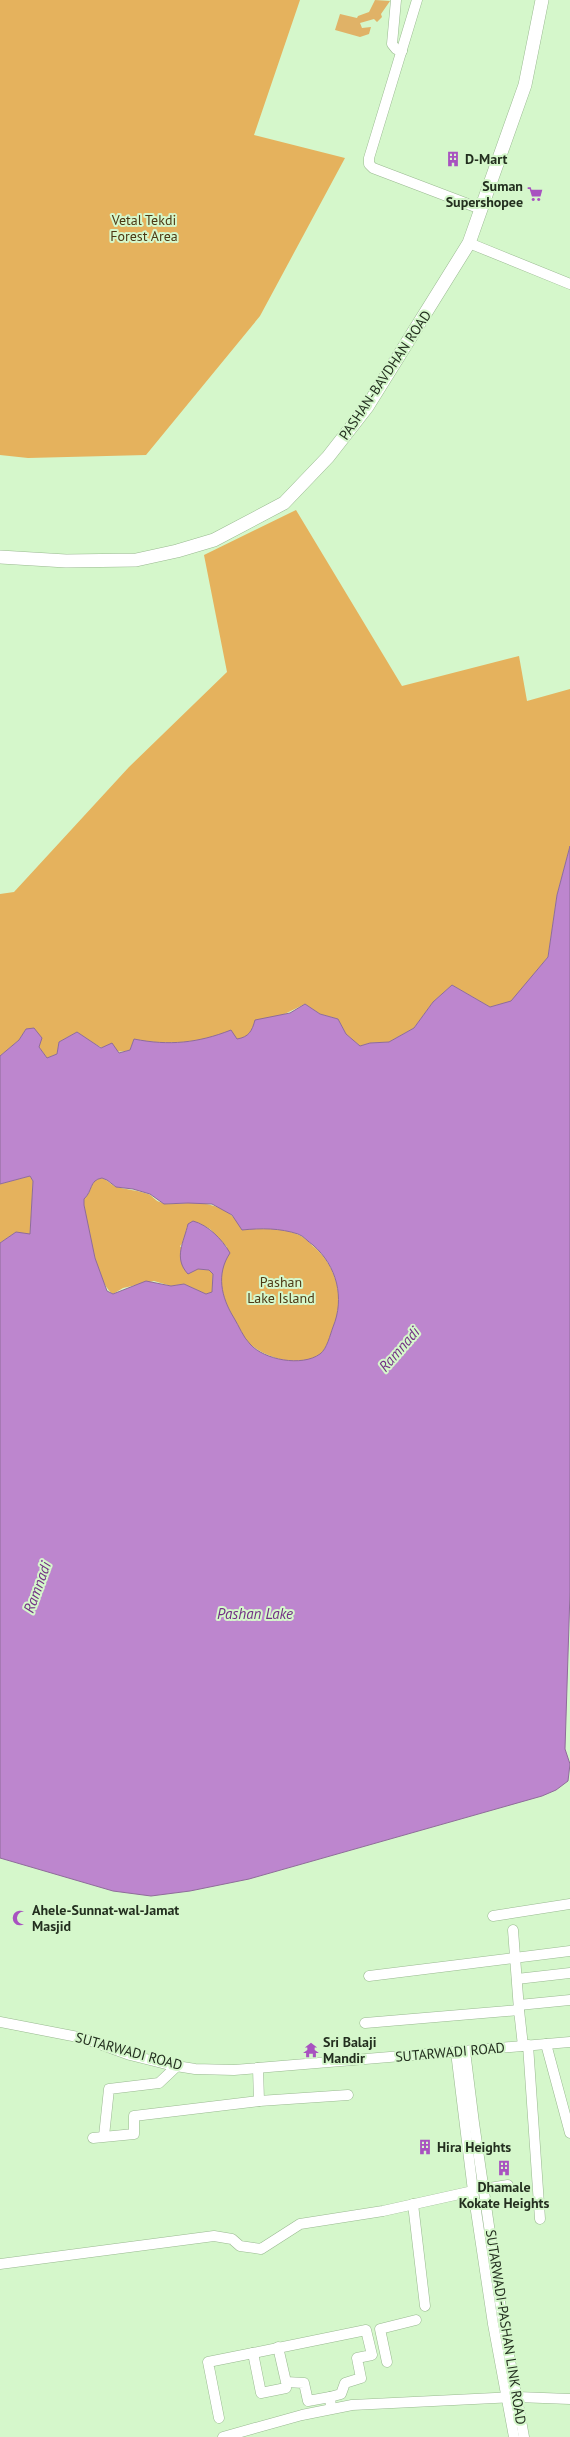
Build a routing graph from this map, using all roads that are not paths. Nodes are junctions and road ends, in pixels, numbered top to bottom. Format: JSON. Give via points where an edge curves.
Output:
{"nodes":[{"id":1,"x":396,"y":0,"type":"edge"},
{"id":2,"x":417,"y":0,"type":"edge"},
{"id":3,"x":542,"y":0,"type":"edge"},
{"id":4,"x":402,"y":51,"type":"junction"},
{"id":5,"x":482,"y":209,"type":"junction"},
{"id":6,"x":469,"y":243,"type":"junction"},
{"id":7,"x":570,"y":284,"type":"edge"},
{"id":8,"x":0,"y":557,"type":"edge"},
{"id":9,"x":570,"y":1904,"type":"edge"},
{"id":10,"x":493,"y":1916,"type":"dead end"},
{"id":11,"x":513,"y":1930,"type":"dead end"},
{"id":12,"x":570,"y":1951,"type":"edge"},
{"id":13,"x":515,"y":1956,"type":"junction"},
{"id":14,"x":570,"y":1973,"type":"edge"},
{"id":15,"x":369,"y":1976,"type":"dead end"},
{"id":16,"x":517,"y":1979,"type":"junction"},
{"id":17,"x":570,"y":2000,"type":"edge"},
{"id":18,"x":519,"y":2008,"type":"junction"},
{"id":19,"x":0,"y":2022,"type":"edge"},
{"id":20,"x":365,"y":2023,"type":"dead end"},
{"id":21,"x":570,"y":2042,"type":"edge"},
{"id":22,"x":546,"y":2044,"type":"junction"},
{"id":23,"x":525,"y":2046,"type":"junction"},
{"id":24,"x":461,"y":2052,"type":"junction"},
{"id":25,"x":177,"y":2066,"type":"junction"},
{"id":26,"x":258,"y":2068,"type":"junction"},
{"id":27,"x":348,"y":2095,"type":"dead end"},
{"id":28,"x":259,"y":2102,"type":"junction"},
{"id":29,"x":570,"y":2133,"type":"edge"},
{"id":30,"x":104,"y":2136,"type":"junction"},
{"id":31,"x":93,"y":2138,"type":"dead end"},
{"id":32,"x":508,"y":2186,"type":"dead end"},
{"id":33,"x":479,"y":2194,"type":"junction"},
{"id":34,"x":413,"y":2204,"type":"junction"},
{"id":35,"x":540,"y":2219,"type":"dead end"},
{"id":36,"x":0,"y":2264,"type":"edge"},
{"id":37,"x":424,"y":2306,"type":"dead end"},
{"id":38,"x":416,"y":2320,"type":"dead end"},
{"id":39,"x":383,"y":2343,"type":"junction"},
{"id":40,"x":370,"y":2346,"type":"junction"},
{"id":41,"x":278,"y":2347,"type":"junction"},
{"id":42,"x":253,"y":2353,"type":"junction"},
{"id":43,"x":387,"y":2362,"type":"dead end"},
{"id":44,"x":286,"y":2388,"type":"dead end"},
{"id":45,"x":330,"y":2397,"type":"junction"},
{"id":46,"x":512,"y":2397,"type":"junction"},
{"id":47,"x":570,"y":2399,"type":"edge"},
{"id":48,"x":331,"y":2408,"type":"junction"},
{"id":49,"x":219,"y":2418,"type":"dead end"},
{"id":50,"x":223,"y":2437,"type":"edge"},
{"id":51,"x":514,"y":2437,"type":"edge"},
{"id":52,"x":524,"y":2437,"type":"edge"}],
"edges":[{"from":1,"to":4,"type":"street","via":[[392,44]]},
{"from":2,"to":4,"type":"street"},
{"from":3,"to":5,"type":"main road","name":"PASHAN-BAVDHAN ROAD","via":[[524,85]]},
{"from":4,"to":5,"type":"street","via":[[369,164],[373,168]]},
{"from":5,"to":6,"type":"main road","name":"PASHAN-BAVDHAN ROAD"},
{"from":6,"to":7,"type":"street"},
{"from":6,"to":8,"type":"main road","name":"PASHAN-BAVDHAN ROAD","via":[[367,407],[328,457],[284,503],[214,540],[177,552],[136,560],[66,562]]},
{"from":9,"to":10,"type":"street"},
{"from":11,"to":13,"type":"street"},
{"from":12,"to":13,"type":"street"},
{"from":13,"to":15,"type":"street"},
{"from":13,"to":16,"type":"street"},
{"from":14,"to":16,"type":"street"},
{"from":16,"to":18,"type":"street"},
{"from":17,"to":18,"type":"street"},
{"from":18,"to":20,"type":"street"},
{"from":18,"to":23,"type":"street"},
{"from":19,"to":25,"type":"street","name":"SUTARWADI ROAD","via":[[83,2038]]},
{"from":21,"to":22,"type":"street","name":"SUTARWADI ROAD"},
{"from":22,"to":23,"type":"street","name":"SUTARWADI ROAD"},
{"from":22,"to":29,"type":"street"},
{"from":23,"to":24,"type":"street","name":"SUTARWADI ROAD"},
{"from":23,"to":35,"type":"street"},
{"from":24,"to":26,"type":"street","name":"SUTARWADI ROAD"},
{"from":24,"to":33,"type":"street","name":"SUTARWADI-PASHAN LINK ROAD"},
{"from":25,"to":26,"type":"street","name":"SUTARWADI ROAD","via":[[234,2070]]},
{"from":25,"to":30,"type":"street","via":[[159,2083],[108,2089]]},
{"from":26,"to":28,"type":"street"},
{"from":27,"to":28,"type":"street"},
{"from":28,"to":30,"type":"street","via":[[134,2116],[134,2134]]},
{"from":30,"to":31,"type":"street"},
{"from":32,"to":33,"type":"street"},
{"from":33,"to":34,"type":"street"},
{"from":33,"to":46,"type":"street","name":"SUTARWADI-PASHAN LINK ROAD"},
{"from":34,"to":36,"type":"street","via":[[300,2224],[261,2248],[240,2246],[232,2239],[214,2236]]},
{"from":34,"to":37,"type":"street"},
{"from":38,"to":39,"type":"street","via":[[380,2328]]},
{"from":39,"to":40,"type":"street"},
{"from":39,"to":43,"type":"street"},
{"from":40,"to":41,"type":"street","via":[[366,2330]]},
{"from":40,"to":45,"type":"street","via":[[372,2355],[357,2358],[361,2378],[345,2383],[341,2394]]},
{"from":41,"to":42,"type":"street"},
{"from":41,"to":45,"type":"street","via":[[286,2382],[304,2383],[308,2401]]},
{"from":42,"to":44,"type":"street","via":[[261,2393]]},
{"from":42,"to":49,"type":"street","via":[[208,2362]]},
{"from":45,"to":48,"type":"street"},
{"from":46,"to":47,"type":"street"},
{"from":46,"to":48,"type":"street"},
{"from":46,"to":51,"type":"street","name":"SUTARWADI-PASHAN LINK ROAD"},
{"from":46,"to":52,"type":"street","name":"SUTARWADI-PASHAN LINK ROAD"},
{"from":48,"to":50,"type":"street"}]}
